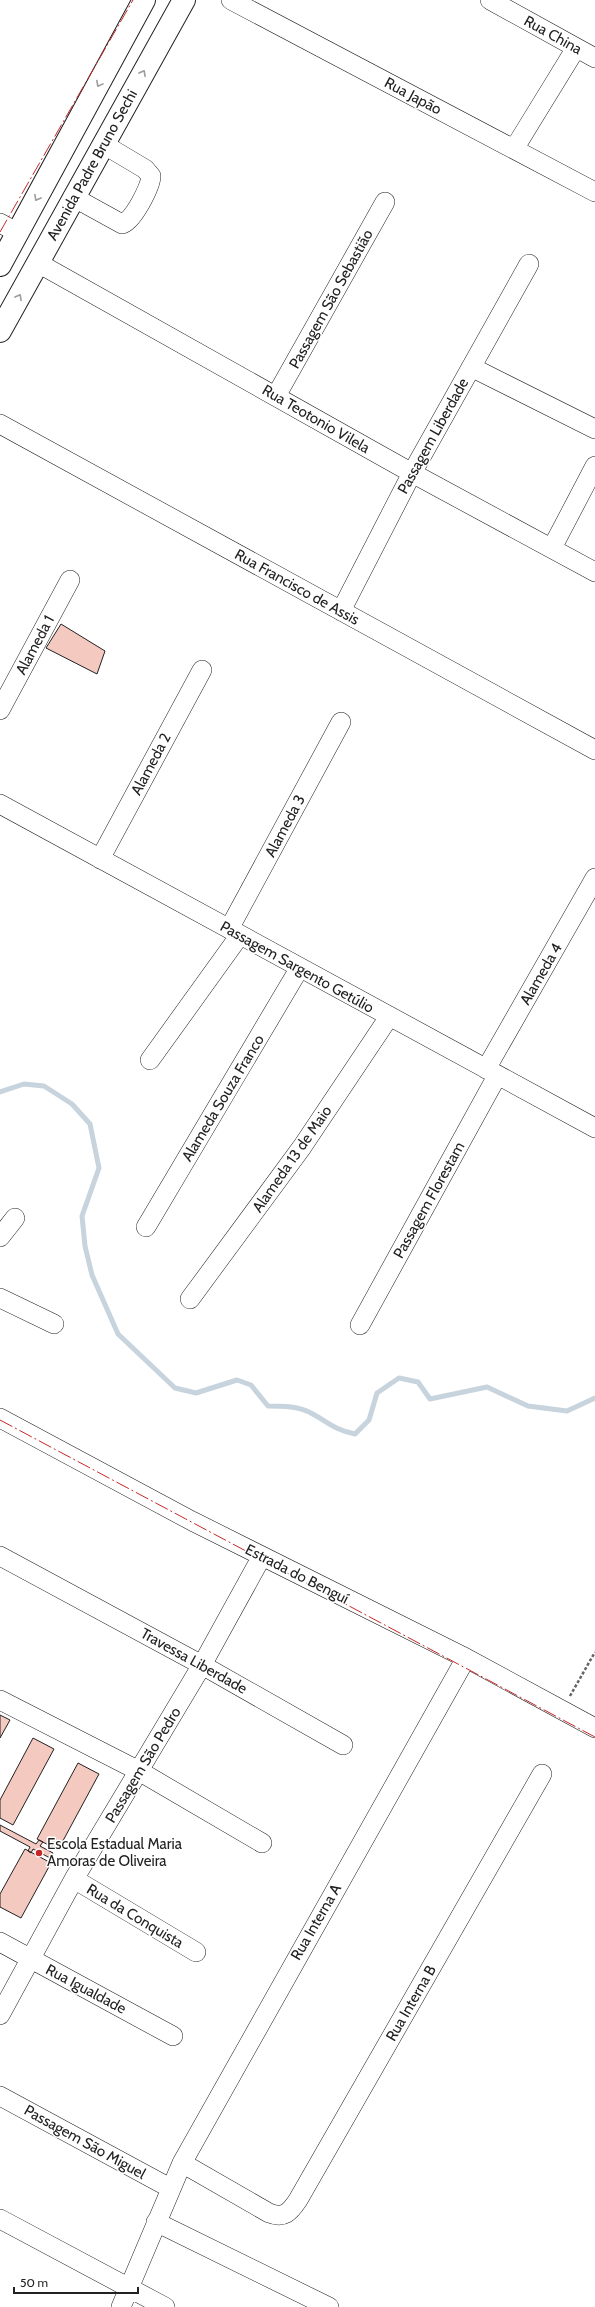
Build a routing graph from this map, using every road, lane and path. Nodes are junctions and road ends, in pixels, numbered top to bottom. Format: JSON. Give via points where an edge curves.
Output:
{"nodes":[{"id":1,"x":144,"y":0,"type":"edge"},
{"id":2,"x":184,"y":0,"type":"edge"},
{"id":3,"x":231,"y":0,"type":"edge"},
{"id":4,"x":490,"y":0,"type":"edge"},
{"id":5,"x":576,"y":48,"type":"junction"},
{"id":6,"x":595,"y":58,"type":"edge"},
{"id":7,"x":103,"y":144,"type":"junction"},
{"id":8,"x":514,"y":149,"type":"junction"},
{"id":9,"x":595,"y":192,"type":"edge"},
{"id":10,"x":73,"y":197,"type":"junction"},
{"id":11,"x":385,"y":202,"type":"dead end"},
{"id":12,"x":9,"y":228,"type":"edge"},
{"id":13,"x":38,"y":263,"type":"junction"},
{"id":14,"x":529,"y":264,"type":"dead end"},
{"id":15,"x":0,"y":265,"type":"edge"},
{"id":16,"x":0,"y":331,"type":"edge"},
{"id":17,"x":471,"y":367,"type":"junction"},
{"id":18,"x":276,"y":396,"type":"junction"},
{"id":19,"x":0,"y":424,"type":"edge"},
{"id":20,"x":595,"y":429,"type":"edge"},
{"id":21,"x":595,"y":466,"type":"edge"},
{"id":22,"x":412,"y":473,"type":"junction"},
{"id":23,"x":552,"y":548,"type":"junction"},
{"id":24,"x":595,"y":572,"type":"edge"},
{"id":25,"x":70,"y":580,"type":"dead end"},
{"id":26,"x":341,"y":611,"type":"junction"},
{"id":27,"x":202,"y":670,"type":"dead end"},
{"id":28,"x":0,"y":710,"type":"edge"},
{"id":29,"x":341,"y":722,"type":"dead end"},
{"id":30,"x":595,"y":750,"type":"edge"},
{"id":31,"x":0,"y":804,"type":"edge"},
{"id":32,"x":100,"y":859,"type":"junction"},
{"id":33,"x":595,"y":878,"type":"edge"},
{"id":34,"x":235,"y":932,"type":"junction"},
{"id":35,"x":299,"y":969,"type":"junction"},
{"id":36,"x":389,"y":1017,"type":"junction"},
{"id":37,"x":150,"y":1060,"type":"dead end"},
{"id":38,"x":491,"y":1072,"type":"junction"},
{"id":39,"x":595,"y":1128,"type":"edge"},
{"id":40,"x":15,"y":1218,"type":"dead end"},
{"id":41,"x":146,"y":1227,"type":"dead end"},
{"id":42,"x":0,"y":1237,"type":"edge"},
{"id":43,"x":0,"y":1298,"type":"edge"},
{"id":44,"x":190,"y":1299,"type":"dead end"},
{"id":45,"x":54,"y":1324,"type":"dead end"},
{"id":46,"x":360,"y":1325,"type":"dead end"},
{"id":47,"x":0,"y":1418,"type":"edge"},
{"id":48,"x":0,"y":1556,"type":"edge"},
{"id":49,"x":262,"y":1556,"type":"junction"},
{"id":50,"x":595,"y":1652,"type":"edge"},
{"id":51,"x":466,"y":1658,"type":"junction"},
{"id":52,"x":202,"y":1664,"type":"junction"},
{"id":53,"x":0,"y":1700,"type":"edge"},
{"id":54,"x":562,"y":1711,"type":"junction"},
{"id":55,"x":595,"y":1728,"type":"edge"},
{"id":56,"x":343,"y":1745,"type":"dead end"},
{"id":57,"x":139,"y":1772,"type":"junction"},
{"id":58,"x":542,"y":1774,"type":"dead end"},
{"id":59,"x":262,"y":1844,"type":"dead end"},
{"id":60,"x":74,"y":1879,"type":"junction"},
{"id":61,"x":0,"y":1942,"type":"edge"},
{"id":62,"x":196,"y":1952,"type":"dead end"},
{"id":63,"x":31,"y":1959,"type":"junction"},
{"id":64,"x":0,"y":2015,"type":"edge"},
{"id":65,"x":173,"y":2036,"type":"dead end"},
{"id":66,"x":0,"y":2096,"type":"edge"},
{"id":67,"x":182,"y":2162,"type":"junction"},
{"id":68,"x":170,"y":2188,"type":"junction"},
{"id":69,"x":0,"y":2219,"type":"edge"},
{"id":70,"x":156,"y":2222,"type":"junction"},
{"id":71,"x":129,"y":2288,"type":"junction"},
{"id":72,"x":121,"y":2307,"type":"edge"},
{"id":73,"x":165,"y":2307,"type":"edge"},
{"id":74,"x":329,"y":2307,"type":"edge"}],
"edges":[{"from":1,"to":12,"type":"main road","one_way":true},
{"from":7,"to":2,"type":"main road","name":"Avenida Padre Bruno Sechi","one_way":true},
{"from":3,"to":8,"type":"street","name":"Rua Japão"},
{"from":4,"to":5,"type":"street","name":"Rua China"},
{"from":5,"to":6,"type":"street","name":"Rua China"},
{"from":5,"to":8,"type":"street"},
{"from":7,"to":10,"type":"main road","name":"Avenida Padre Bruno Sechi"},
{"from":7,"to":10,"type":"street","via":[[145,169],[151,176],[151,183],[130,220],[122,224]]},
{"from":8,"to":9,"type":"street","name":"Rua Japão"},
{"from":10,"to":13,"type":"main road","name":"Avenida Padre Bruno Sechi"},
{"from":11,"to":18,"type":"street","name":"Passagem São Sebastião"},
{"from":12,"to":15,"type":"main road"},
{"from":16,"to":13,"type":"main road","name":"Avenida Padre Bruno Sechi","one_way":true},
{"from":13,"to":18,"type":"street","name":"Rua Teotonio Vilela"},
{"from":14,"to":17,"type":"street","name":"Passagem Liberdade"},
{"from":17,"to":20,"type":"street"},
{"from":17,"to":22,"type":"street","name":"Passagem Liberdade"},
{"from":18,"to":22,"type":"street","name":"Rua Teotonio Vilela"},
{"from":19,"to":26,"type":"street","name":"Rua Francisco de Assis"},
{"from":21,"to":23,"type":"street"},
{"from":22,"to":23,"type":"street","name":"Rua Teotonio Vilela"},
{"from":22,"to":26,"type":"street","name":"Passagem Liberdade"},
{"from":23,"to":24,"type":"street","name":"Rua Teotonio Vilela"},
{"from":25,"to":28,"type":"street","name":"Alameda 1"},
{"from":26,"to":30,"type":"street","name":"Rua Francisco de Assis"},
{"from":27,"to":32,"type":"street","name":"Alameda 2"},
{"from":29,"to":34,"type":"street","name":"Alameda 3"},
{"from":31,"to":32,"type":"street","name":"Passagem Sargento Getúlio"},
{"from":32,"to":34,"type":"street","name":"Passagem Sargento Getúlio"},
{"from":33,"to":38,"type":"street","name":"Alameda 4"},
{"from":34,"to":35,"type":"street","name":"Passagem Sargento Getúlio"},
{"from":34,"to":37,"type":"street","name":"Alameda 3"},
{"from":35,"to":36,"type":"street","name":"Passagem Sargento Getúlio"},
{"from":35,"to":41,"type":"street","name":"Alameda Souza Franco"},
{"from":36,"to":38,"type":"street","name":"Passagem Sargento Getúlio"},
{"from":36,"to":44,"type":"street","name":"Alameda 13 de Maio","via":[[302,1147]]},
{"from":38,"to":39,"type":"street","name":"Passagem Sargento Getúlio"},
{"from":38,"to":46,"type":"street","name":"Passagem Florestam"},
{"from":40,"to":42,"type":"street"},
{"from":43,"to":45,"type":"street"},
{"from":47,"to":49,"type":"street","name":"Estrada do Benguí"},
{"from":48,"to":52,"type":"street","name":"Travessa Liberdade"},
{"from":49,"to":51,"type":"street","name":"Estrada do Benguí"},
{"from":49,"to":52,"type":"street","name":"Passagem São Pedro"},
{"from":50,"to":54,"type":"path"},
{"from":51,"to":54,"type":"street","name":"Estrada do Benguí"},
{"from":51,"to":67,"type":"street","name":"Rua Interna A"},
{"from":52,"to":56,"type":"street","name":"Travessa Liberdade"},
{"from":52,"to":57,"type":"street","name":"Passagem São Pedro"},
{"from":53,"to":57,"type":"street"},
{"from":54,"to":55,"type":"street","name":"Estrada do Benguí"},
{"from":57,"to":59,"type":"street"},
{"from":57,"to":60,"type":"street","name":"Passagem São Pedro"},
{"from":58,"to":67,"type":"street","name":"Rua Interna B","via":[[288,2214],[278,2216],[269,2213]]},
{"from":60,"to":62,"type":"street","name":"Rua da Conquista"},
{"from":60,"to":63,"type":"street","name":"Passagem São Pedro"},
{"from":61,"to":63,"type":"street","name":"Rua Igualdade"},
{"from":63,"to":64,"type":"street","name":"Passagem São Pedro"},
{"from":63,"to":65,"type":"street","name":"Rua Igualdade"},
{"from":66,"to":68,"type":"street","name":"Passagem São Miguel"},
{"from":67,"to":68,"type":"street","name":"Rua Interna A"},
{"from":68,"to":70,"type":"street","name":"Rua Interna A"},
{"from":69,"to":71,"type":"street"},
{"from":70,"to":71,"type":"street","name":"Rua Interna A"},
{"from":70,"to":74,"type":"street"},
{"from":71,"to":72,"type":"street","name":"Rua Interna A"},
{"from":71,"to":73,"type":"street"}]}
